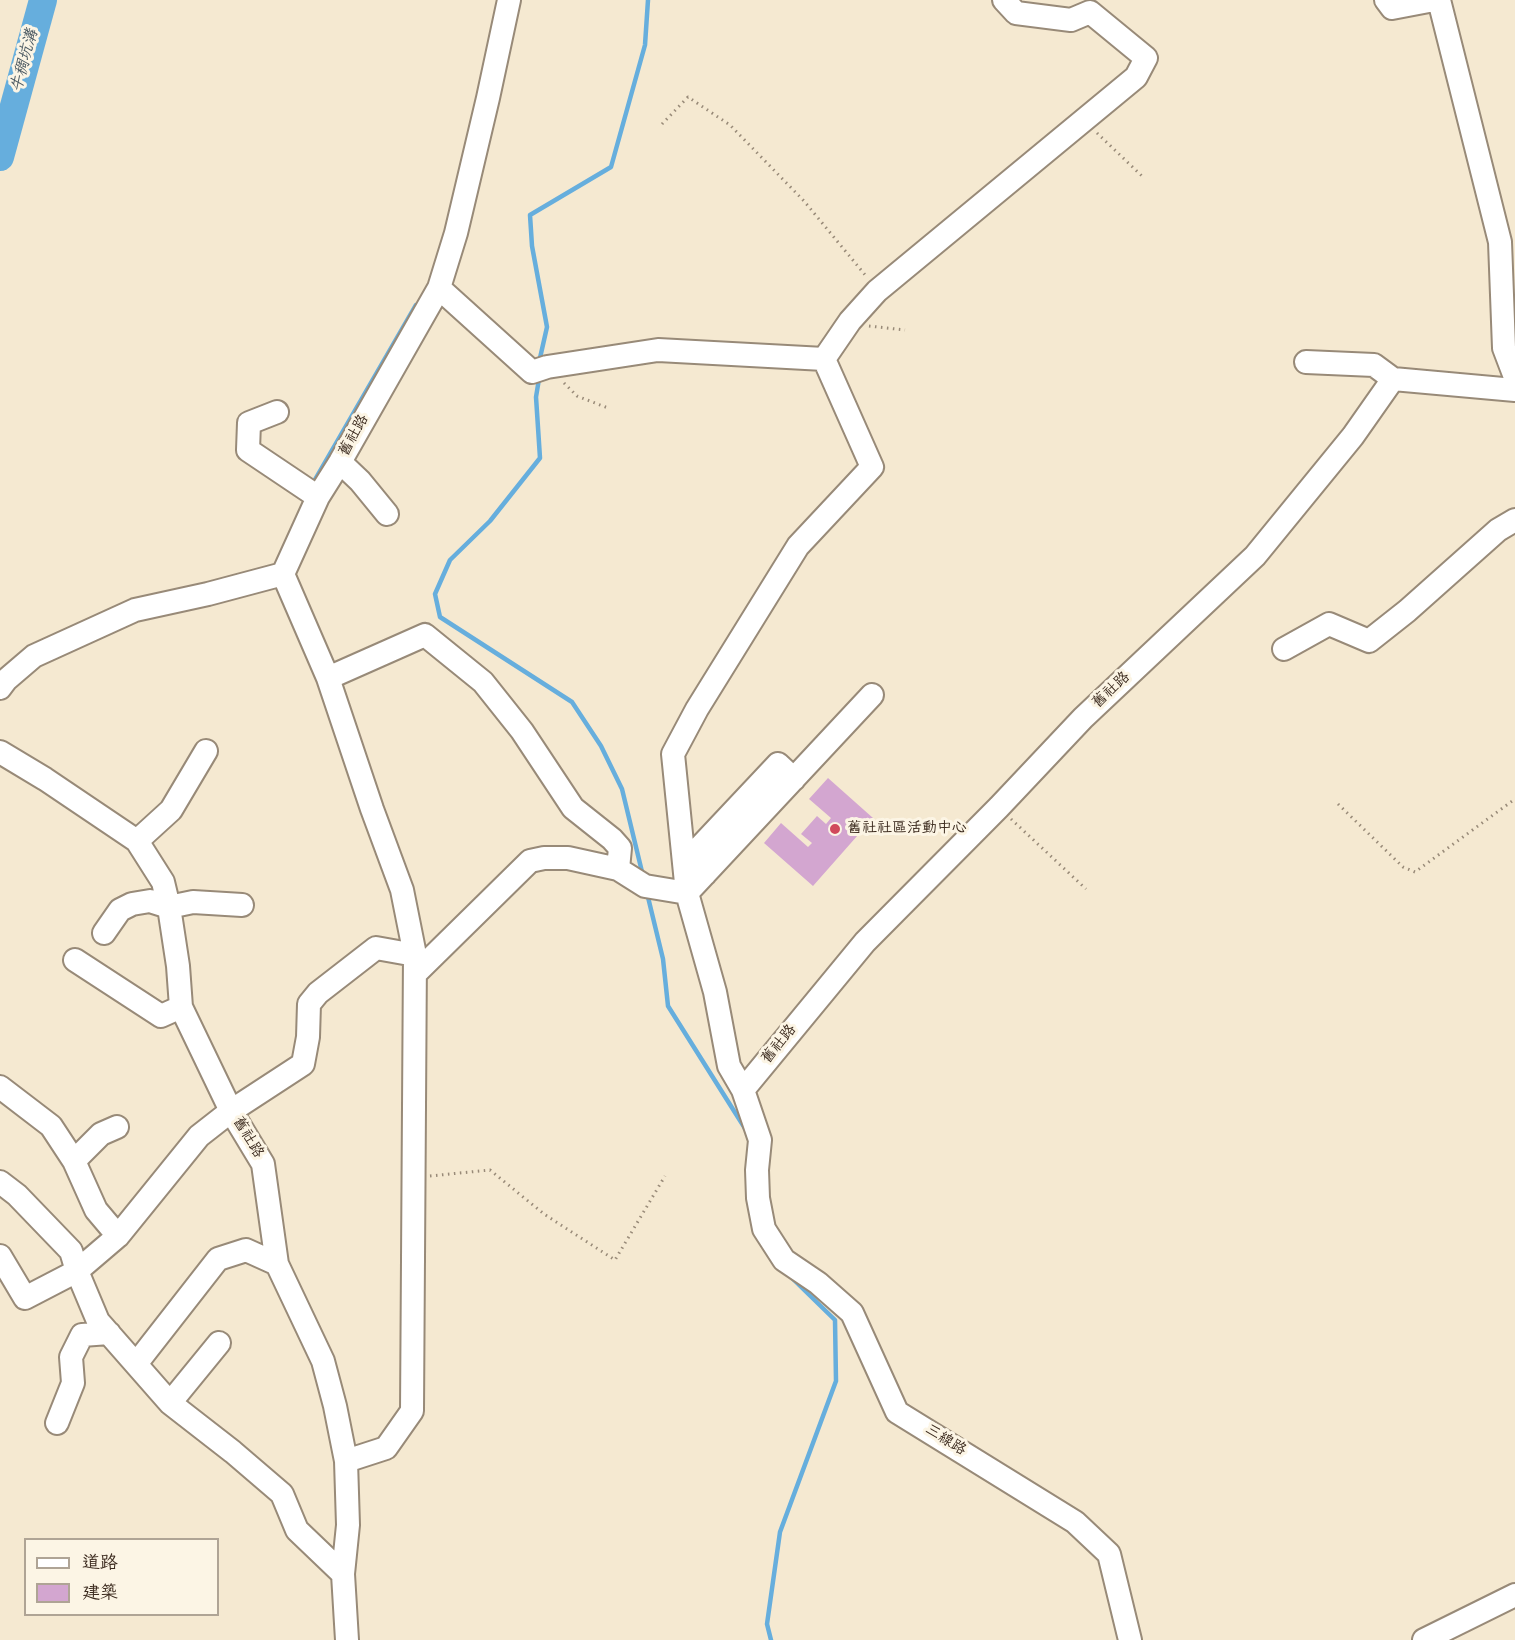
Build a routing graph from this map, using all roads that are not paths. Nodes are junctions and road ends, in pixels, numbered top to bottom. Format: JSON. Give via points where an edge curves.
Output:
{"nodes":[{"id":1,"x":509,"y":0,"type":"edge"},
{"id":2,"x":1004,"y":0,"type":"edge"},
{"id":3,"x":1386,"y":0,"type":"edge"},
{"id":4,"x":1434,"y":0,"type":"edge"},
{"id":5,"x":1439,"y":0,"type":"edge"},
{"id":6,"x":439,"y":288,"type":"junction"},
{"id":7,"x":824,"y":359,"type":"junction"},
{"id":8,"x":1306,"y":362,"type":"dead end"},
{"id":9,"x":1515,"y":377,"type":"edge"},
{"id":10,"x":1393,"y":379,"type":"junction"},
{"id":11,"x":1515,"y":390,"type":"edge"},
{"id":12,"x":277,"y":412,"type":"dead end"},
{"id":13,"x":340,"y":462,"type":"junction"},
{"id":14,"x":318,"y":497,"type":"junction"},
{"id":15,"x":387,"y":514,"type":"dead end"},
{"id":16,"x":1515,"y":520,"type":"edge"},
{"id":17,"x":283,"y":574,"type":"junction"},
{"id":18,"x":1284,"y":649,"type":"dead end"},
{"id":19,"x":328,"y":678,"type":"junction"},
{"id":20,"x":0,"y":688,"type":"edge"},
{"id":21,"x":872,"y":695,"type":"dead end"},
{"id":22,"x":206,"y":751,"type":"dead end"},
{"id":23,"x":0,"y":752,"type":"edge"},
{"id":24,"x":136,"y":841,"type":"junction"},
{"id":25,"x":618,"y":869,"type":"junction"},
{"id":26,"x":687,"y":893,"type":"junction"},
{"id":27,"x":242,"y":905,"type":"dead end"},
{"id":28,"x":169,"y":907,"type":"junction"},
{"id":29,"x":104,"y":933,"type":"dead end"},
{"id":30,"x":75,"y":960,"type":"dead end"},
{"id":31,"x":415,"y":964,"type":"junction"},
{"id":32,"x":182,"y":1007,"type":"junction"},
{"id":33,"x":0,"y":1087,"type":"edge"},
{"id":34,"x":743,"y":1090,"type":"junction"},
{"id":35,"x":231,"y":1111,"type":"junction"},
{"id":36,"x":117,"y":1127,"type":"dead end"},
{"id":37,"x":74,"y":1161,"type":"junction"},
{"id":38,"x":0,"y":1182,"type":"edge"},
{"id":39,"x":118,"y":1236,"type":"junction"},
{"id":40,"x":0,"y":1256,"type":"edge"},
{"id":41,"x":277,"y":1264,"type":"junction"},
{"id":42,"x":77,"y":1271,"type":"junction"},
{"id":43,"x":109,"y":1333,"type":"junction"},
{"id":44,"x":219,"y":1343,"type":"dead end"},
{"id":45,"x":136,"y":1364,"type":"junction"},
{"id":46,"x":170,"y":1403,"type":"junction"},
{"id":47,"x":57,"y":1423,"type":"dead end"},
{"id":48,"x":346,"y":1461,"type":"junction"},
{"id":49,"x":344,"y":1574,"type":"junction"},
{"id":50,"x":1515,"y":1595,"type":"edge"},
{"id":51,"x":347,"y":1640,"type":"edge"},
{"id":52,"x":1130,"y":1640,"type":"edge"},
{"id":53,"x":1424,"y":1640,"type":"edge"}],
"edges":[{"from":1,"to":6,"type":"street","name":"舊社路","via":[[456,233]]},
{"from":2,"to":7,"type":"street","via":[[1016,13],[1071,20],[1090,12],[1146,58],[1136,77],[877,291]]},
{"from":3,"to":4,"type":"street","via":[[1392,8]]},
{"from":5,"to":9,"type":"street","via":[[1500,242],[1504,348]]},
{"from":6,"to":7,"type":"street","via":[[532,372],[658,350]]},
{"from":6,"to":13,"type":"street","name":"舊社路"},
{"from":7,"to":26,"type":"street","via":[[873,466],[798,546],[673,754]]},
{"from":8,"to":10,"type":"street","via":[[1374,365]]},
{"from":10,"to":11,"type":"street"},
{"from":10,"to":34,"type":"street","name":"舊社路","via":[[1353,436],[1255,556],[1083,718],[865,942]]},
{"from":12,"to":14,"type":"street","via":[[249,423],[248,450]]},
{"from":13,"to":14,"type":"street","name":"舊社路"},
{"from":13,"to":15,"type":"street"},
{"from":14,"to":17,"type":"street","name":"舊社路"},
{"from":16,"to":18,"type":"street","via":[[1498,530],[1369,641],[1329,624]]},
{"from":17,"to":19,"type":"street"},
{"from":17,"to":20,"type":"street","via":[[135,610],[34,656]]},
{"from":19,"to":25,"type":"street","via":[[425,635],[483,682],[522,731],[573,808],[620,848]]},
{"from":19,"to":31,"type":"street","via":[[402,890]]},
{"from":21,"to":26,"type":"street","via":[[794,779],[778,764],[699,848],[705,874]]},
{"from":22,"to":24,"type":"street","via":[[171,810]]},
{"from":23,"to":24,"type":"street","name":"舊社路"},
{"from":24,"to":28,"type":"street","name":"舊社路","via":[[164,882]]},
{"from":25,"to":26,"type":"street","via":[[645,886]]},
{"from":25,"to":31,"type":"street","via":[[568,858],[530,861]]},
{"from":26,"to":34,"type":"street","via":[[715,992],[729,1066]]},
{"from":27,"to":28,"type":"street","via":[[193,902]]},
{"from":28,"to":29,"type":"street","via":[[150,901],[132,904],[120,910]]},
{"from":28,"to":32,"type":"street","name":"舊社路"},
{"from":30,"to":32,"type":"street","via":[[161,1016]]},
{"from":31,"to":35,"type":"street","via":[[376,948],[318,993],[309,1004],[303,1064]]},
{"from":31,"to":48,"type":"street","via":[[412,1411],[386,1448]]},
{"from":32,"to":35,"type":"street","name":"舊社路"},
{"from":33,"to":37,"type":"street","via":[[51,1126]]},
{"from":34,"to":52,"type":"street","name":"三線路","via":[[760,1140],[758,1198],[764,1229],[784,1260],[852,1313],[897,1412],[1075,1522],[1109,1554]]},
{"from":35,"to":39,"type":"street","via":[[199,1136]]},
{"from":35,"to":41,"type":"street","name":"舊社路","via":[[263,1164]]},
{"from":36,"to":37,"type":"street","via":[[101,1134]]},
{"from":37,"to":39,"type":"street","via":[[96,1210]]},
{"from":38,"to":42,"type":"street","via":[[71,1251]]},
{"from":39,"to":42,"type":"street"},
{"from":40,"to":42,"type":"street","via":[[25,1298]]},
{"from":41,"to":45,"type":"street","via":[[246,1250],[218,1259]]},
{"from":41,"to":48,"type":"street","name":"舊社路","via":[[323,1361]]},
{"from":42,"to":43,"type":"street","via":[[99,1321]]},
{"from":43,"to":45,"type":"street"},
{"from":43,"to":47,"type":"street","via":[[82,1335],[71,1357],[74,1383]]},
{"from":44,"to":46,"type":"street"},
{"from":45,"to":46,"type":"street"},
{"from":46,"to":49,"type":"street","via":[[282,1494],[297,1530]]},
{"from":48,"to":49,"type":"street","name":"舊社路","via":[[348,1525]]},
{"from":49,"to":51,"type":"street","name":"舊社路"},
{"from":50,"to":53,"type":"street"}]}
